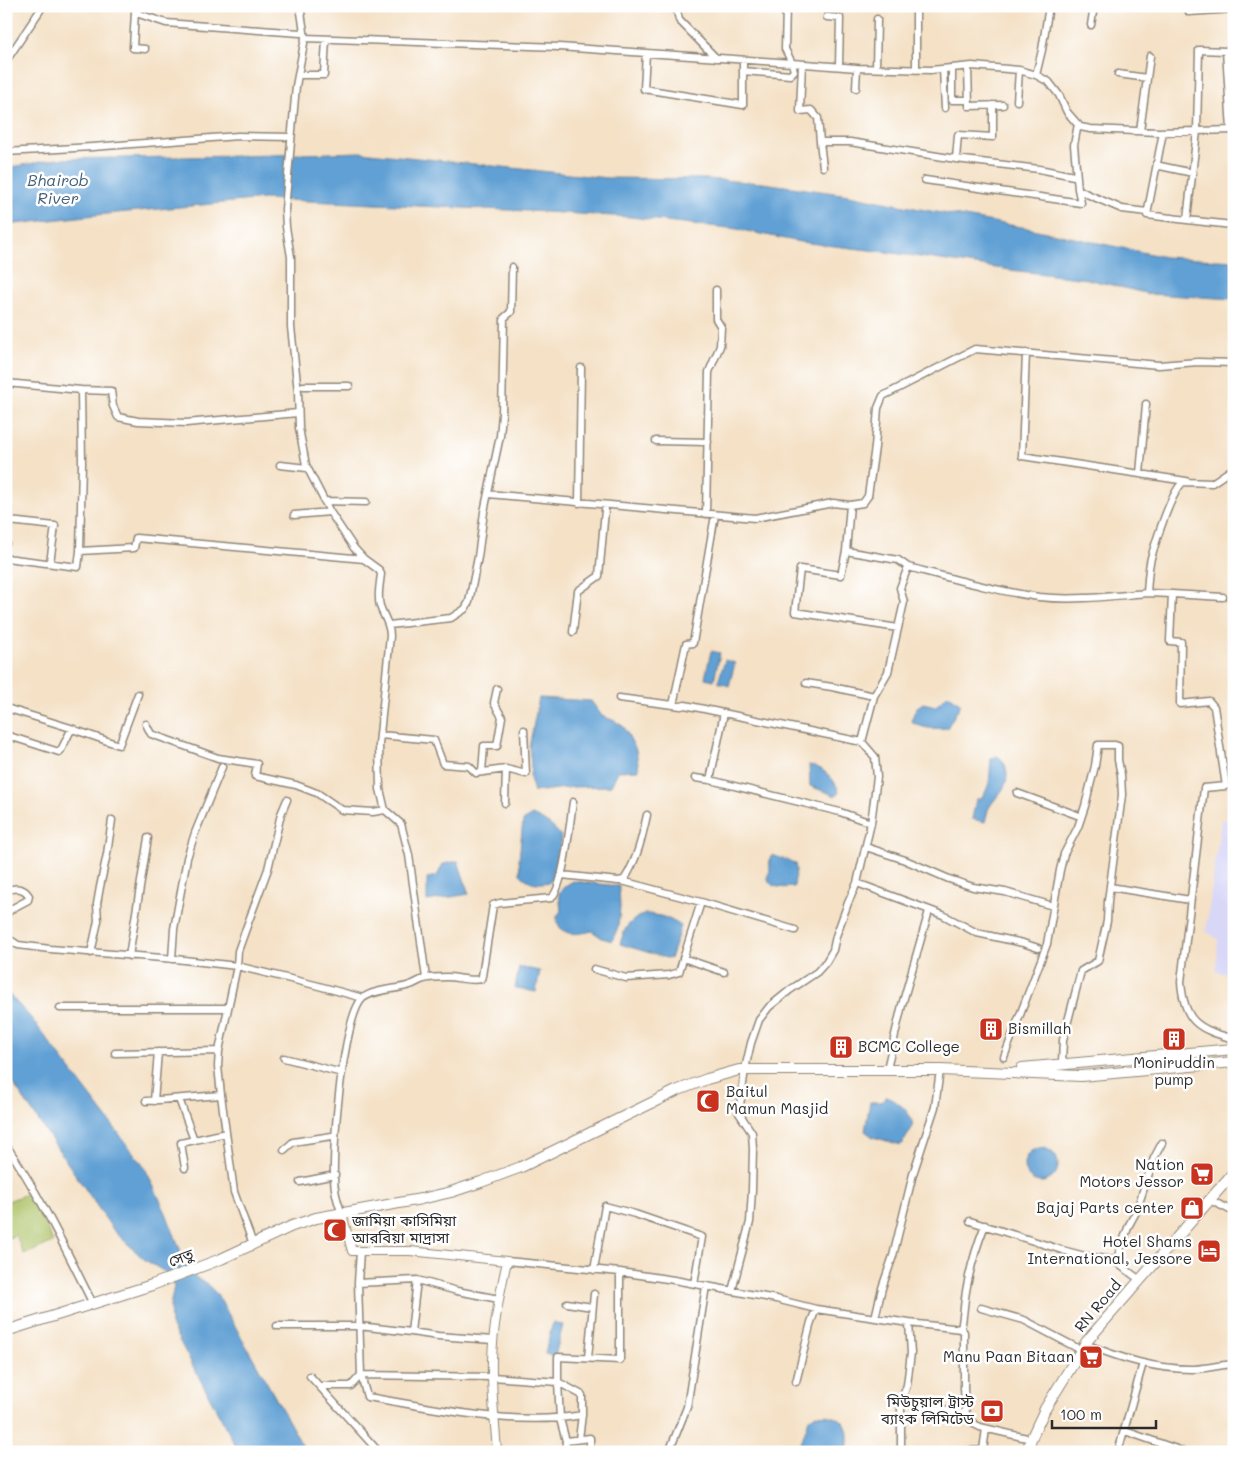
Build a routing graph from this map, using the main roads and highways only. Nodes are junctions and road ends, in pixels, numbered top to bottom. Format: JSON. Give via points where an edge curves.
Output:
{"nodes":[{"id":1,"x":1234,"y":1049,"type":"edge"},
{"id":2,"x":1234,"y":1062,"type":"edge"},
{"id":3,"x":981,"y":1071,"type":"junction"},
{"id":4,"x":1234,"y":1172,"type":"edge"},
{"id":5,"x":6,"y":1331,"type":"edge"},
{"id":6,"x":1027,"y":1452,"type":"edge"}],
"edges":[{"from":1,"to":3,"type":"highway"},
{"from":2,"to":3,"type":"highway","via":[[1081,1076]]},
{"from":3,"to":5,"type":"highway","name":"সেতু","via":[[744,1069],[676,1091],[521,1167],[489,1179],[428,1198],[316,1218],[152,1285]]},
{"from":4,"to":6,"type":"highway","name":"RN Road","via":[[1083,1347],[1045,1409]]}]}
